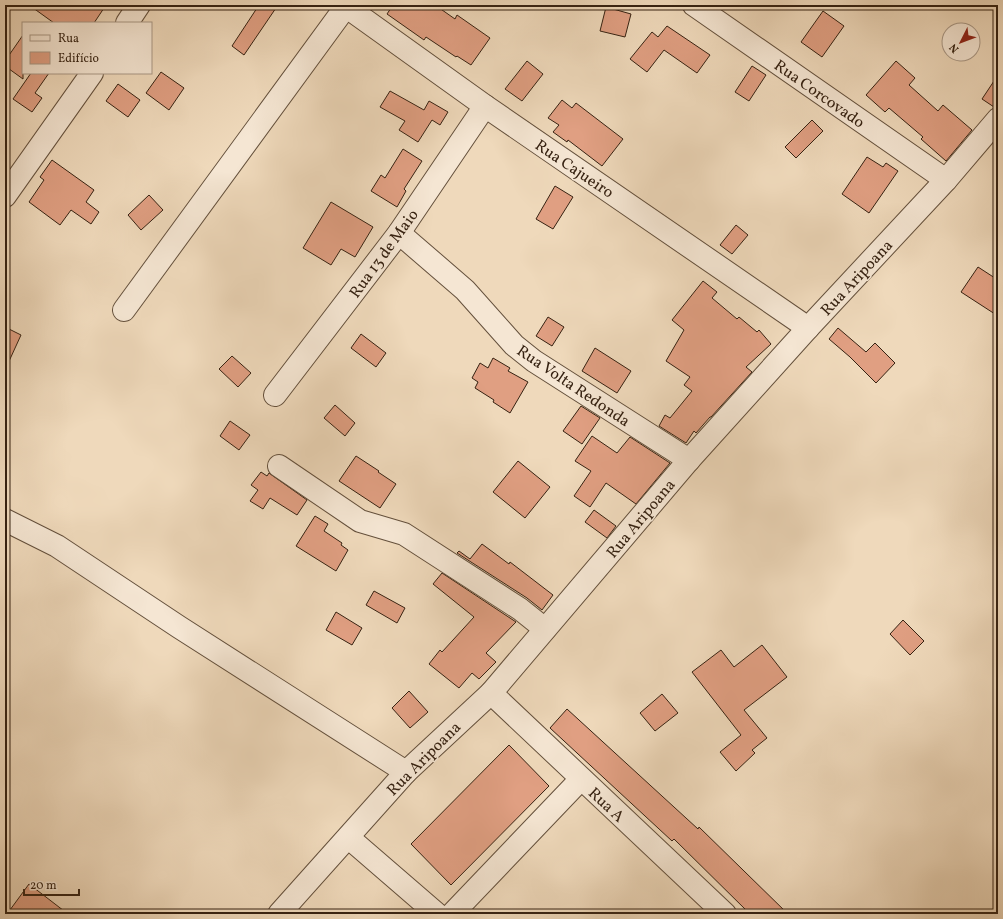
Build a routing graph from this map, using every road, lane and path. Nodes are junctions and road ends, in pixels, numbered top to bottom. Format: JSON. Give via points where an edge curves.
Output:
{"nodes":[{"id":1,"x":139,"y":5,"type":"edge"},
{"id":2,"x":694,"y":5,"type":"edge"},
{"id":3,"x":346,"y":6,"type":"edge"},
{"id":4,"x":128,"y":22,"type":"edge"},
{"id":5,"x":91,"y":74,"type":"edge"},
{"id":6,"x":485,"y":106,"type":"junction"},
{"id":7,"x":998,"y":119,"type":"edge"},
{"id":8,"x":946,"y":180,"type":"junction"},
{"id":9,"x":5,"y":196,"type":"edge"},
{"id":10,"x":399,"y":233,"type":"junction"},
{"id":11,"x":124,"y":310,"type":"dead end"},
{"id":12,"x":808,"y":328,"type":"junction"},
{"id":13,"x":275,"y":395,"type":"dead end"},
{"id":14,"x":689,"y":460,"type":"junction"},
{"id":15,"x":279,"y":466,"type":"dead end"},
{"id":16,"x":5,"y":520,"type":"edge"},
{"id":17,"x":545,"y":629,"type":"junction"},
{"id":18,"x":491,"y":693,"type":"junction"},
{"id":19,"x":406,"y":772,"type":"junction"},
{"id":20,"x":581,"y":779,"type":"junction"},
{"id":21,"x":349,"y":838,"type":"junction"},
{"id":22,"x":279,"y":914,"type":"edge"},
{"id":23,"x":437,"y":914,"type":"edge"},
{"id":24,"x":452,"y":914,"type":"edge"},
{"id":25,"x":725,"y":914,"type":"edge"}],
"edges":[{"from":1,"to":4,"type":"street"},
{"from":2,"to":8,"type":"street","name":"Rua Corcovado"},
{"from":3,"to":6,"type":"street","name":"Rua Cajueiro"},
{"from":3,"to":11,"type":"street"},
{"from":5,"to":9,"type":"street"},
{"from":6,"to":10,"type":"street","name":"Rua 13 de Maio"},
{"from":6,"to":12,"type":"street","name":"Rua Cajueiro"},
{"from":7,"to":8,"type":"street","name":"Rua Aripoana"},
{"from":8,"to":12,"type":"street","name":"Rua Aripoana"},
{"from":10,"to":13,"type":"street","name":"Rua 13 de Maio"},
{"from":10,"to":14,"type":"street","name":"Rua Volta Redonda","via":[[465,290],[514,345],[534,361]]},
{"from":12,"to":14,"type":"street","name":"Rua Aripoana"},
{"from":14,"to":17,"type":"street","name":"Rua Aripoana"},
{"from":15,"to":17,"type":"street","via":[[360,521],[404,534]]},
{"from":16,"to":19,"type":"street","via":[[57,546]]},
{"from":17,"to":18,"type":"street","name":"Rua Aripoana"},
{"from":18,"to":19,"type":"street","name":"Rua Aripoana"},
{"from":18,"to":20,"type":"street","name":"Rua A"},
{"from":19,"to":21,"type":"street","name":"Rua Aripoana"},
{"from":20,"to":24,"type":"street"},
{"from":20,"to":25,"type":"street","name":"Rua A"},
{"from":21,"to":22,"type":"street","name":"Rua Aripoana"},
{"from":21,"to":23,"type":"street"}]}
